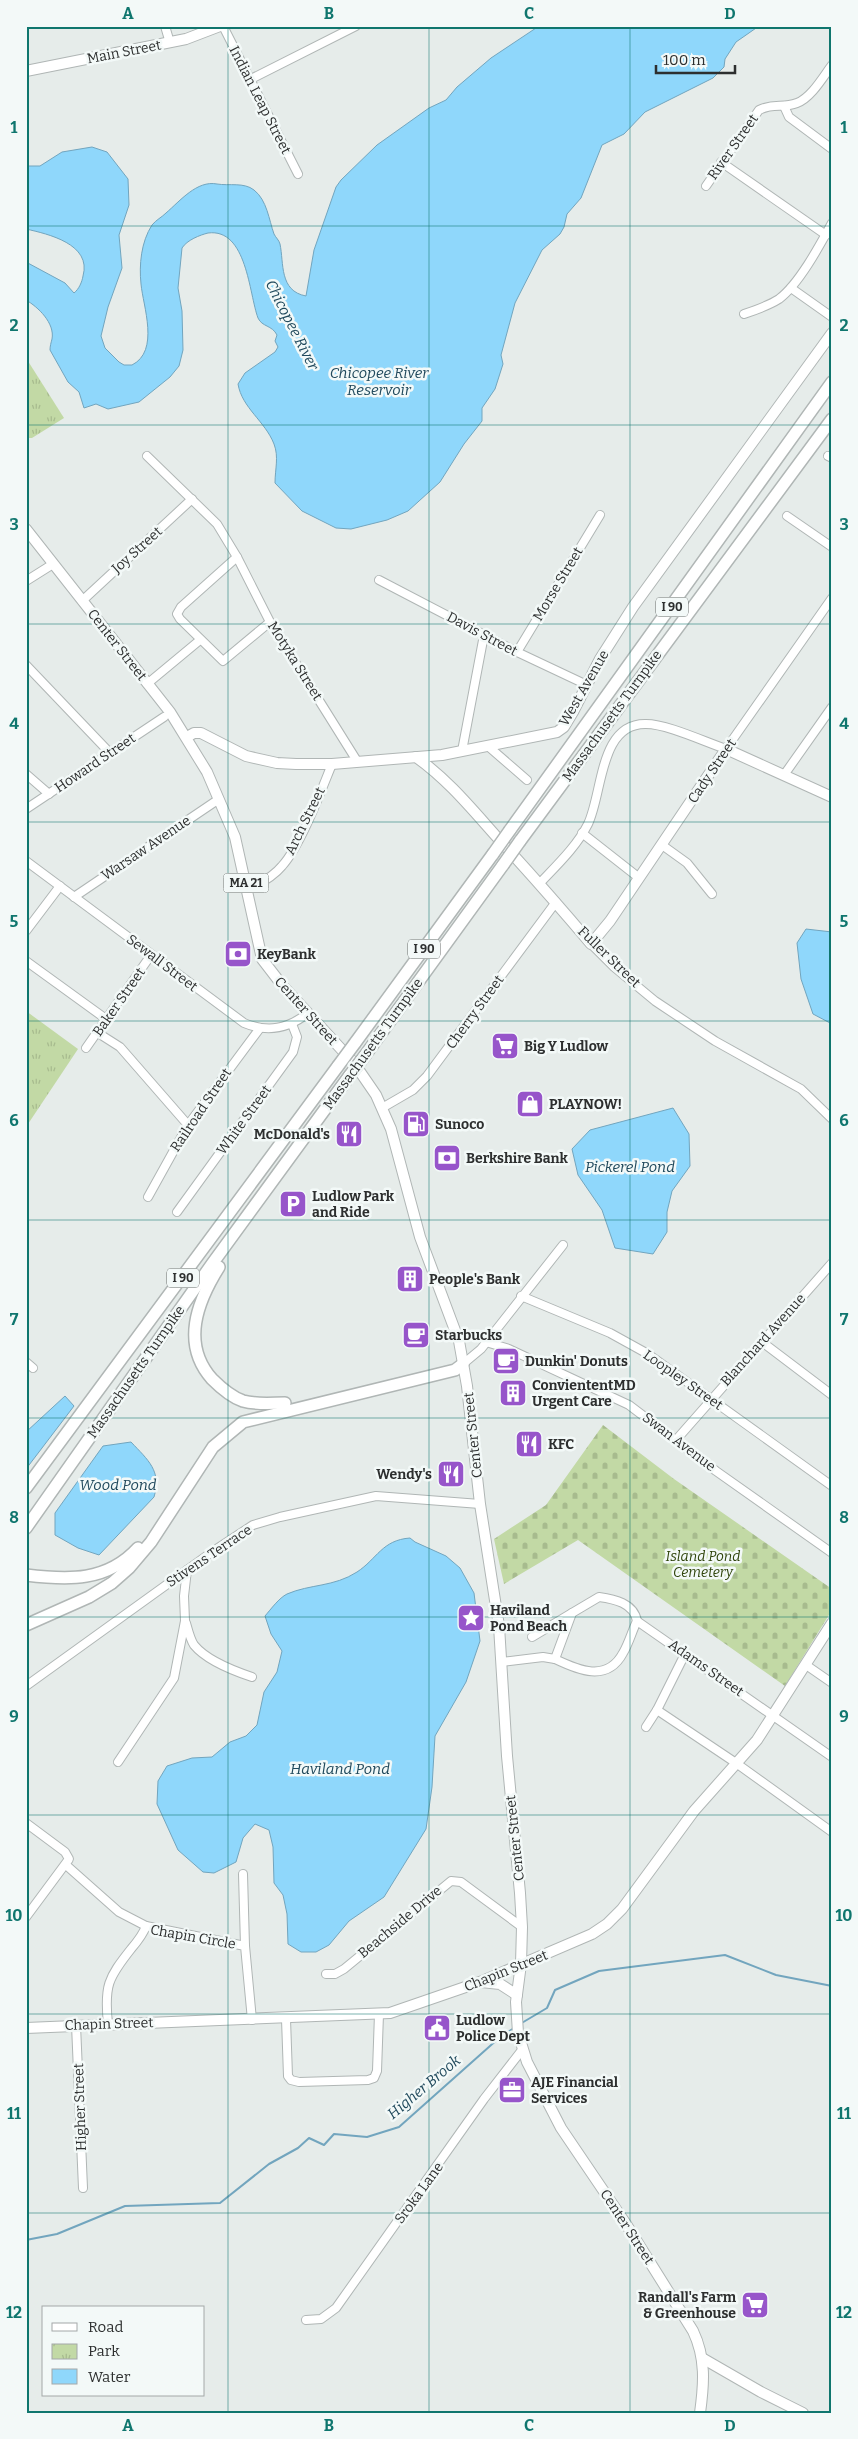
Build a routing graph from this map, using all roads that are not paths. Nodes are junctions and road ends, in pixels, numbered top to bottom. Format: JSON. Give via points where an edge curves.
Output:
{"nodes":[{"id":1,"x":165,"y":26,"type":"edge"},
{"id":2,"x":221,"y":26,"type":"edge"},
{"id":3,"x":356,"y":26,"type":"edge"},
{"id":4,"x":170,"y":43,"type":"junction"},
{"id":5,"x":832,"y":65,"type":"edge"},
{"id":6,"x":26,"y":71,"type":"edge"},
{"id":7,"x":249,"y":80,"type":"junction"},
{"id":8,"x":784,"y":106,"type":"junction"},
{"id":9,"x":832,"y":149,"type":"edge"},
{"id":10,"x":721,"y":162,"type":"junction"},
{"id":11,"x":298,"y":174,"type":"dead end"},
{"id":12,"x":706,"y":186,"type":"dead end"},
{"id":13,"x":832,"y":223,"type":"edge"},
{"id":14,"x":826,"y":235,"type":"junction"},
{"id":15,"x":791,"y":288,"type":"junction"},
{"id":16,"x":744,"y":314,"type":"dead end"},
{"id":17,"x":832,"y":317,"type":"edge"},
{"id":18,"x":832,"y":333,"type":"edge"},
{"id":19,"x":832,"y":382,"type":"edge"},
{"id":20,"x":832,"y":418,"type":"edge"},
{"id":21,"x":147,"y":456,"type":"dead end"},
{"id":22,"x":192,"y":498,"type":"junction"},
{"id":23,"x":600,"y":515,"type":"dead end"},
{"id":24,"x":788,"y":516,"type":"dead end"},
{"id":25,"x":26,"y":529,"type":"edge"},
{"id":26,"x":832,"y":547,"type":"edge"},
{"id":27,"x":237,"y":557,"type":"junction"},
{"id":28,"x":53,"y":564,"type":"junction"},
{"id":29,"x":378,"y":580,"type":"dead end"},
{"id":30,"x":26,"y":581,"type":"edge"},
{"id":31,"x":832,"y":598,"type":"edge"},
{"id":32,"x":82,"y":601,"type":"junction"},
{"id":33,"x":828,"y":610,"type":"edge"},
{"id":34,"x":270,"y":622,"type":"junction"},
{"id":35,"x":484,"y":635,"type":"junction"},
{"id":36,"x":200,"y":640,"type":"junction"},
{"id":37,"x":517,"y":652,"type":"junction"},
{"id":38,"x":26,"y":665,"type":"edge"},
{"id":39,"x":147,"y":684,"type":"junction"},
{"id":40,"x":587,"y":685,"type":"junction"},
{"id":41,"x":832,"y":707,"type":"edge"},
{"id":42,"x":164,"y":717,"type":"dead end"},
{"id":43,"x":187,"y":737,"type":"junction"},
{"id":44,"x":489,"y":747,"type":"junction"},
{"id":45,"x":726,"y":749,"type":"junction"},
{"id":46,"x":462,"y":751,"type":"junction"},
{"id":47,"x":110,"y":753,"type":"junction"},
{"id":48,"x":416,"y":757,"type":"junction"},
{"id":49,"x":357,"y":761,"type":"junction"},
{"id":50,"x":332,"y":764,"type":"junction"},
{"id":51,"x":26,"y":774,"type":"edge"},
{"id":52,"x":784,"y":775,"type":"junction"},
{"id":53,"x":528,"y":780,"type":"dead end"},
{"id":54,"x":49,"y":794,"type":"junction"},
{"id":55,"x":832,"y":797,"type":"edge"},
{"id":56,"x":219,"y":799,"type":"junction"},
{"id":57,"x":26,"y":808,"type":"edge"},
{"id":58,"x":582,"y":832,"type":"junction"},
{"id":59,"x":662,"y":845,"type":"junction"},
{"id":60,"x":26,"y":861,"type":"edge"},
{"id":61,"x":638,"y":877,"type":"junction"},
{"id":62,"x":540,"y":883,"type":"junction"},
{"id":63,"x":60,"y":886,"type":"junction"},
{"id":64,"x":247,"y":890,"type":"junction"},
{"id":65,"x":712,"y":894,"type":"dead end"},
{"id":66,"x":74,"y":897,"type":"junction"},
{"id":67,"x":556,"y":902,"type":"junction"},
{"id":68,"x":26,"y":931,"type":"edge"},
{"id":69,"x":592,"y":944,"type":"junction"},
{"id":70,"x":151,"y":955,"type":"junction"},
{"id":71,"x":26,"y":960,"type":"edge"},
{"id":72,"x":308,"y":1013,"type":"junction"},
{"id":73,"x":106,"y":1018,"type":"junction"},
{"id":74,"x":292,"y":1024,"type":"junction"},
{"id":75,"x":260,"y":1028,"type":"junction"},
{"id":76,"x":98,"y":1033,"type":"junction"},
{"id":77,"x":86,"y":1048,"type":"dead end"},
{"id":78,"x":382,"y":1108,"type":"junction"},
{"id":79,"x":832,"y":1119,"type":"edge"},
{"id":80,"x":188,"y":1125,"type":"junction"},
{"id":81,"x":290,"y":1157,"type":"junction"},
{"id":82,"x":148,"y":1197,"type":"dead end"},
{"id":83,"x":177,"y":1212,"type":"dead end"},
{"id":84,"x":563,"y":1245,"type":"dead end"},
{"id":85,"x":832,"y":1263,"type":"edge"},
{"id":86,"x":521,"y":1296,"type":"junction"},
{"id":87,"x":486,"y":1342,"type":"junction"},
{"id":88,"x":762,"y":1342,"type":"junction"},
{"id":89,"x":26,"y":1362,"type":"edge"},
{"id":90,"x":463,"y":1364,"type":"junction"},
{"id":91,"x":33,"y":1368,"type":"dead end"},
{"id":92,"x":832,"y":1395,"type":"edge"},
{"id":93,"x":711,"y":1398,"type":"junction"},
{"id":94,"x":286,"y":1402,"type":"junction"},
{"id":95,"x":676,"y":1440,"type":"junction"},
{"id":96,"x":832,"y":1486,"type":"edge"},
{"id":97,"x":26,"y":1488,"type":"edge"},
{"id":98,"x":480,"y":1504,"type":"junction"},
{"id":99,"x":26,"y":1528,"type":"edge"},
{"id":100,"x":151,"y":1542,"type":"junction"},
{"id":101,"x":832,"y":1553,"type":"edge"},
{"id":102,"x":187,"y":1570,"type":"junction"},
{"id":103,"x":26,"y":1575,"type":"edge"},
{"id":104,"x":26,"y":1581,"type":"edge"},
{"id":105,"x":572,"y":1613,"type":"junction"},
{"id":106,"x":185,"y":1621,"type":"junction"},
{"id":107,"x":637,"y":1621,"type":"junction"},
{"id":108,"x":832,"y":1623,"type":"edge"},
{"id":109,"x":26,"y":1625,"type":"edge"},
{"id":110,"x":532,"y":1637,"type":"dead end"},
{"id":111,"x":684,"y":1654,"type":"junction"},
{"id":112,"x":555,"y":1659,"type":"junction"},
{"id":113,"x":501,"y":1662,"type":"junction"},
{"id":114,"x":806,"y":1665,"type":"junction"},
{"id":115,"x":252,"y":1677,"type":"dead end"},
{"id":116,"x":832,"y":1683,"type":"edge"},
{"id":117,"x":26,"y":1686,"type":"edge"},
{"id":118,"x":657,"y":1710,"type":"junction"},
{"id":119,"x":774,"y":1715,"type":"junction"},
{"id":120,"x":646,"y":1728,"type":"dead end"},
{"id":121,"x":832,"y":1757,"type":"edge"},
{"id":122,"x":118,"y":1762,"type":"dead end"},
{"id":123,"x":736,"y":1763,"type":"junction"},
{"id":124,"x":26,"y":1823,"type":"edge"},
{"id":125,"x":832,"y":1832,"type":"edge"},
{"id":126,"x":66,"y":1865,"type":"junction"},
{"id":127,"x":243,"y":1874,"type":"dead end"},
{"id":128,"x":26,"y":1917,"type":"edge"},
{"id":129,"x":146,"y":1926,"type":"junction"},
{"id":130,"x":522,"y":1927,"type":"junction"},
{"id":131,"x":246,"y":1946,"type":"junction"},
{"id":132,"x":521,"y":1964,"type":"junction"},
{"id":133,"x":326,"y":1974,"type":"dead end"},
{"id":134,"x":480,"y":1982,"type":"junction"},
{"id":135,"x":517,"y":1995,"type":"junction"},
{"id":136,"x":379,"y":2014,"type":"junction"},
{"id":137,"x":286,"y":2019,"type":"junction"},
{"id":138,"x":252,"y":2020,"type":"junction"},
{"id":139,"x":108,"y":2024,"type":"junction"},
{"id":140,"x":76,"y":2025,"type":"junction"},
{"id":141,"x":26,"y":2028,"type":"edge"},
{"id":142,"x":522,"y":2050,"type":"junction"},
{"id":143,"x":82,"y":2188,"type":"dead end"},
{"id":144,"x":306,"y":2320,"type":"dead end"},
{"id":145,"x":702,"y":2358,"type":"junction"},
{"id":146,"x":700,"y":2413,"type":"edge"},
{"id":147,"x":803,"y":2413,"type":"edge"}],
"edges":[{"from":1,"to":4,"type":"street"},
{"from":2,"to":4,"type":"main road","name":"Main Street"},
{"from":2,"to":7,"type":"street","name":"Indian Leap Street"},
{"from":3,"to":7,"type":"street"},
{"from":4,"to":6,"type":"main road","name":"Main Street"},
{"from":5,"to":8,"type":"street","name":"River Street","via":[[806,98]]},
{"from":7,"to":11,"type":"street","name":"Indian Leap Street"},
{"from":8,"to":9,"type":"street","via":[[789,117]]},
{"from":8,"to":10,"type":"street","name":"River Street","via":[[770,104],[758,110]]},
{"from":10,"to":12,"type":"street","name":"River Street"},
{"from":10,"to":14,"type":"street"},
{"from":13,"to":14,"type":"street"},
{"from":14,"to":15,"type":"street"},
{"from":15,"to":16,"type":"street","via":[[779,299]]},
{"from":15,"to":17,"type":"street"},
{"from":18,"to":40,"type":"main road","name":"West Avenue","via":[[634,606]]},
{"from":19,"to":97,"type":"highway","name":"Massachusetts Turnpike","number":"I 90","bridge":true,"via":[[493,854]]},
{"from":20,"to":81,"type":"highway","name":"Massachusetts Turnpike","number":"I 90","bridge":true},
{"from":21,"to":22,"type":"street","name":"Motyka Street"},
{"from":22,"to":27,"type":"street","name":"Motyka Street","via":[[217,524]]},
{"from":22,"to":32,"type":"street","name":"Joy Street"},
{"from":23,"to":37,"type":"street","name":"Morse Street"},
{"from":24,"to":26,"type":"street"},
{"from":25,"to":28,"type":"main road","name":"Center Street","number":"MA 21"},
{"from":27,"to":34,"type":"street","name":"Motyka Street"},
{"from":27,"to":36,"type":"street","via":[[177,614]]},
{"from":28,"to":30,"type":"street"},
{"from":28,"to":32,"type":"main road","name":"Center Street","number":"MA 21"},
{"from":29,"to":35,"type":"street","name":"Davis Street"},
{"from":31,"to":33,"type":"street","name":"Cady Street"},
{"from":32,"to":39,"type":"main road","name":"Center Street","number":"MA 21"},
{"from":33,"to":45,"type":"street","name":"Cady Street"},
{"from":34,"to":36,"type":"street","via":[[223,661]]},
{"from":34,"to":49,"type":"street","name":"Motyka Street"},
{"from":35,"to":37,"type":"street","name":"Davis Street"},
{"from":35,"to":46,"type":"street"},
{"from":36,"to":39,"type":"street"},
{"from":37,"to":40,"type":"street","name":"Davis Street"},
{"from":38,"to":47,"type":"street"},
{"from":39,"to":43,"type":"main road","name":"Center Street","number":"MA 21"},
{"from":40,"to":44,"type":"main road","name":"West Avenue","via":[[574,712],[557,732]]},
{"from":41,"to":52,"type":"street"},
{"from":42,"to":47,"type":"street","name":"Howard Street"},
{"from":43,"to":50,"type":"main road","name":"West Avenue","via":[[201,733],[246,756],[277,763]]},
{"from":43,"to":56,"type":"main road","name":"Center Street","number":"MA 21"},
{"from":44,"to":46,"type":"main road","name":"West Avenue"},
{"from":44,"to":53,"type":"street"},
{"from":45,"to":52,"type":"main road"},
{"from":45,"to":58,"type":"street","via":[[646,724],[620,732],[610,749]]},
{"from":45,"to":59,"type":"main road","name":"Cady Street"},
{"from":46,"to":48,"type":"main road","name":"West Avenue"},
{"from":47,"to":54,"type":"street","name":"Howard Street"},
{"from":48,"to":49,"type":"main road","name":"West Avenue"},
{"from":48,"to":62,"type":"main road","name":"Fuller Street","via":[[448,784]]},
{"from":49,"to":50,"type":"main road","name":"West Avenue"},
{"from":50,"to":64,"type":"street","name":"Arch Street","via":[[288,858],[273,874]]},
{"from":51,"to":54,"type":"street"},
{"from":52,"to":55,"type":"main road"},
{"from":54,"to":57,"type":"street","name":"Howard Street"},
{"from":56,"to":64,"type":"main road","name":"Center Street","number":"MA 21","via":[[235,837]]},
{"from":56,"to":66,"type":"street","name":"Warsaw Avenue"},
{"from":58,"to":61,"type":"street"},
{"from":58,"to":62,"type":"street"},
{"from":59,"to":61,"type":"main road","name":"Cady Street"},
{"from":59,"to":65,"type":"street","via":[[687,864]]},
{"from":60,"to":63,"type":"street","name":"Sewall Street"},
{"from":61,"to":69,"type":"main road","name":"Cady Street"},
{"from":62,"to":67,"type":"main road","name":"Fuller Street"},
{"from":63,"to":66,"type":"street","name":"Sewall Street"},
{"from":63,"to":68,"type":"street"},
{"from":64,"to":72,"type":"main road","name":"Center Street","number":"MA 21","via":[[262,959]]},
{"from":66,"to":70,"type":"street","name":"Sewall Street"},
{"from":67,"to":69,"type":"main road","name":"Fuller Street"},
{"from":67,"to":78,"type":"street","name":"Cherry Street","via":[[427,1076],[413,1090]]},
{"from":69,"to":79,"type":"street","name":"Fuller Street","via":[[614,967],[655,1000],[715,1042],[802,1089]]},
{"from":70,"to":73,"type":"street","name":"Baker Street"},
{"from":70,"to":75,"type":"street","name":"Sewall Street","via":[[244,1023]]},
{"from":71,"to":73,"type":"street"},
{"from":72,"to":74,"type":"street","name":"Sewall Street"},
{"from":72,"to":78,"type":"main road","name":"Center Street","number":"MA 21","via":[[354,1063]]},
{"from":73,"to":76,"type":"street","name":"Baker Street"},
{"from":74,"to":75,"type":"street","name":"Sewall Street","via":[[281,1028]]},
{"from":74,"to":83,"type":"street","name":"White Street","via":[[297,1037],[292,1052]]},
{"from":75,"to":80,"type":"street","name":"Railroad Street"},
{"from":76,"to":77,"type":"street","name":"Baker Street"},
{"from":76,"to":80,"type":"street","via":[[120,1047]]},
{"from":78,"to":90,"type":"main road","name":"Center Street","number":"MA 21","via":[[398,1151],[420,1237],[456,1333]]},
{"from":80,"to":82,"type":"street","name":"Railroad Street"},
{"from":81,"to":94,"type":"highway","via":[[205,1290],[196,1314],[194,1333],[204,1368],[224,1390],[244,1401]]},
{"from":81,"to":99,"type":"highway","name":"Massachusetts Turnpike","number":"I 90"},
{"from":84,"to":86,"type":"street"},
{"from":85,"to":88,"type":"street","name":"Blanchard Avenue"},
{"from":86,"to":87,"type":"street"},
{"from":86,"to":93,"type":"street","name":"Loopley Street","via":[[628,1343]]},
{"from":87,"to":90,"type":"street"},
{"from":87,"to":95,"type":"street","name":"Swan Avenue","via":[[509,1349],[616,1397]]},
{"from":88,"to":92,"type":"street"},
{"from":88,"to":93,"type":"street","name":"Blanchard Avenue"},
{"from":89,"to":91,"type":"street"},
{"from":90,"to":94,"type":"highway"},
{"from":90,"to":98,"type":"main road","name":"Center Street","number":"MA 21"},
{"from":90,"to":100,"type":"highway","via":[[454,1370],[243,1422],[213,1447]]},
{"from":93,"to":95,"type":"street","name":"Blanchard Avenue"},
{"from":93,"to":96,"type":"street","name":"Loopley Street"},
{"from":94,"to":103,"type":"highway","via":[[248,1413],[229,1423],[216,1435],[145,1540],[134,1553],[112,1569],[79,1578]]},
{"from":95,"to":101,"type":"street","name":"Swan Avenue"},
{"from":98,"to":102,"type":"street","name":"Stivens Terrace","via":[[376,1496],[356,1500],[253,1525]]},
{"from":98,"to":113,"type":"main road","name":"Center Street","number":"MA 21","via":[[495,1592]]},
{"from":100,"to":104,"type":"highway","via":[[125,1568],[96,1582],[66,1586]]},
{"from":100,"to":109,"type":"highway","via":[[112,1583],[81,1601]]},
{"from":102,"to":106,"type":"street"},
{"from":102,"to":117,"type":"street","name":"Stivens Terrace"},
{"from":105,"to":107,"type":"street","via":[[599,1597],[612,1598],[628,1606]]},
{"from":105,"to":110,"type":"street"},
{"from":105,"to":112,"type":"street"},
{"from":106,"to":115,"type":"street","via":[[194,1644],[201,1651]]},
{"from":106,"to":122,"type":"street","via":[[174,1678]]},
{"from":107,"to":111,"type":"street","name":"Adams Street"},
{"from":107,"to":112,"type":"street","via":[[622,1654],[612,1666],[594,1672],[581,1671]]},
{"from":108,"to":114,"type":"main road","name":"Chapin Street"},
{"from":111,"to":118,"type":"street"},
{"from":111,"to":119,"type":"street","name":"Adams Street"},
{"from":112,"to":113,"type":"street","via":[[543,1657]]},
{"from":113,"to":130,"type":"main road","name":"Center Street","number":"MA 21"},
{"from":114,"to":116,"type":"street"},
{"from":114,"to":119,"type":"main road","name":"Chapin Street"},
{"from":118,"to":120,"type":"street"},
{"from":118,"to":123,"type":"street"},
{"from":119,"to":121,"type":"street","name":"Adams Street"},
{"from":119,"to":123,"type":"main road","name":"Chapin Street"},
{"from":123,"to":125,"type":"street"},
{"from":123,"to":132,"type":"main road","name":"Chapin Street","via":[[694,1811],[607,1924],[573,1943]]},
{"from":124,"to":126,"type":"street","via":[[65,1852],[69,1859]]},
{"from":126,"to":128,"type":"street"},
{"from":126,"to":129,"type":"street","via":[[119,1912]]},
{"from":127,"to":131,"type":"street"},
{"from":129,"to":131,"type":"street","name":"Chapin Circle"},
{"from":129,"to":139,"type":"street","name":"Chapin Circle","via":[[108,1985]]},
{"from":130,"to":132,"type":"main road","name":"Center Street","number":"MA 21"},
{"from":130,"to":133,"type":"street","name":"Beachside Drive","via":[[460,1882],[451,1881],[344,1969]]},
{"from":131,"to":138,"type":"street","name":"Chapin Circle"},
{"from":132,"to":134,"type":"main road","name":"Chapin Street"},
{"from":132,"to":135,"type":"main road","name":"Center Street","number":"MA 21"},
{"from":134,"to":135,"type":"main road","via":[[500,1984]]},
{"from":134,"to":136,"type":"main road","name":"Chapin Street","via":[[400,2011]]},
{"from":135,"to":142,"type":"main road","name":"Center Street","number":"MA 21","via":[[517,2028]]},
{"from":136,"to":137,"type":"main road","name":"Chapin Street"},
{"from":136,"to":137,"type":"street","via":[[377,2070],[369,2080],[291,2080],[288,2076]]},
{"from":137,"to":138,"type":"main road","name":"Chapin Street"},
{"from":138,"to":139,"type":"main road","name":"Chapin Street"},
{"from":139,"to":140,"type":"main road","name":"Chapin Street"},
{"from":140,"to":141,"type":"main road","name":"Chapin Street"},
{"from":140,"to":143,"type":"street","name":"Higher Street"},
{"from":142,"to":144,"type":"street","name":"Sroka Lane","via":[[336,2308],[321,2319]]},
{"from":142,"to":145,"type":"main road","name":"Center Street","number":"MA 21","via":[[561,2128],[687,2320]]},
{"from":145,"to":146,"type":"main road","name":"Center Street","number":"MA 21"},
{"from":145,"to":147,"type":"main road"}]}
